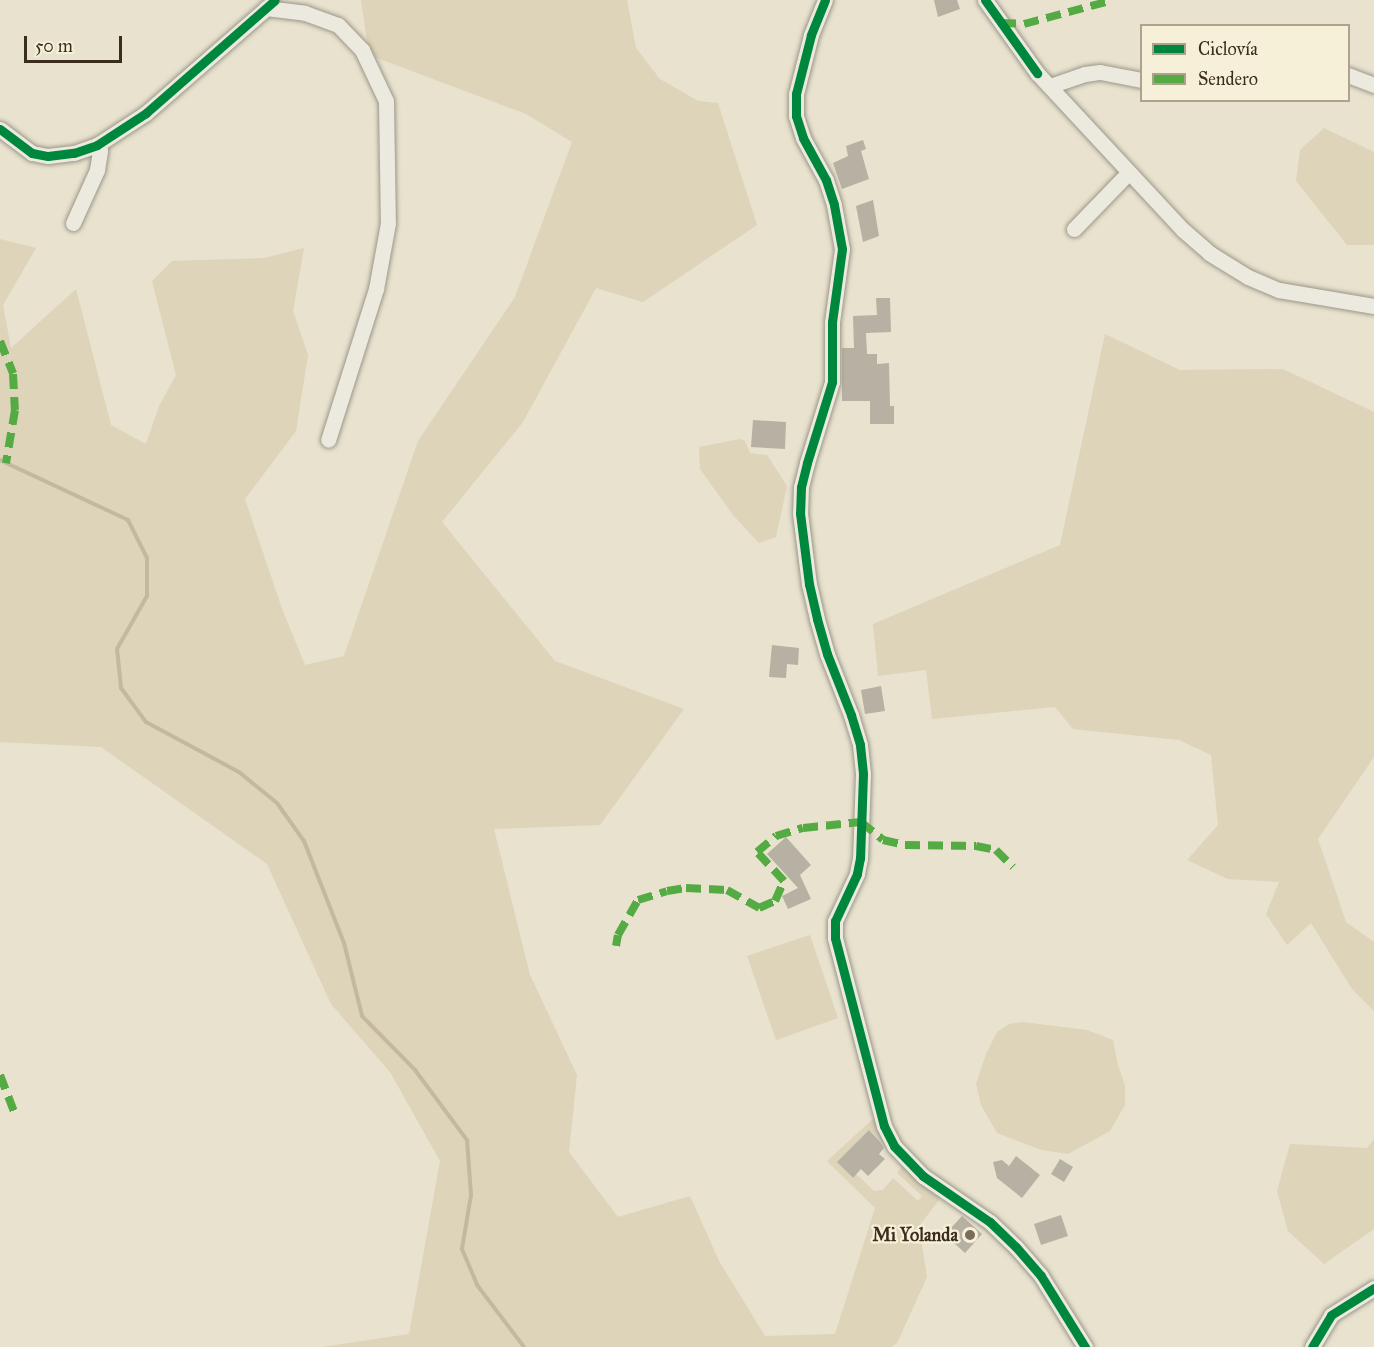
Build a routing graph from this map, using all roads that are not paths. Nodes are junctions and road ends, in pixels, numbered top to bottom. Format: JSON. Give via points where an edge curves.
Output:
{"nodes":[{"id":1,"x":825,"y":0,"type":"edge"},
{"id":2,"x":985,"y":0,"type":"edge"},
{"id":3,"x":271,"y":4,"type":"edge"},
{"id":4,"x":1350,"y":76,"type":"edge"},
{"id":5,"x":1140,"y":80,"type":"edge"},
{"id":6,"x":1374,"y":85,"type":"edge"},
{"id":7,"x":1050,"y":86,"type":"junction"},
{"id":8,"x":0,"y":129,"type":"edge"},
{"id":9,"x":97,"y":145,"type":"junction"},
{"id":10,"x":1129,"y":172,"type":"junction"},
{"id":11,"x":73,"y":223,"type":"dead end"},
{"id":12,"x":1074,"y":229,"type":"dead end"},
{"id":13,"x":1374,"y":306,"type":"edge"},
{"id":14,"x":328,"y":440,"type":"dead end"},
{"id":15,"x":1374,"y":1288,"type":"edge"},
{"id":16,"x":1085,"y":1347,"type":"edge"},
{"id":17,"x":1312,"y":1347,"type":"edge"}],
"edges":[{"from":1,"to":16,"type":"street","via":[[811,35],[796,116],[802,138],[826,180],[842,249],[832,322],[832,382],[801,487],[800,513],[815,610],[860,745],[860,858],[857,874],[835,921],[834,938],[884,1126],[894,1146],[923,1176],[990,1222],[1016,1247],[1041,1276]]},
{"from":2,"to":7,"type":"street"},
{"from":3,"to":9,"type":"street","via":[[146,112]]},
{"from":3,"to":14,"type":"street","via":[[338,25],[362,50],[386,101],[388,223],[378,278]]},
{"from":4,"to":6,"type":"street"},
{"from":5,"to":7,"type":"street","via":[[1100,72]]},
{"from":7,"to":10,"type":"street"},
{"from":8,"to":9,"type":"street","via":[[32,153],[48,156]]},
{"from":9,"to":11,"type":"street","via":[[97,170]]},
{"from":10,"to":12,"type":"street"},
{"from":10,"to":13,"type":"street","via":[[1209,253],[1248,277],[1279,290]]},
{"from":15,"to":17,"type":"street","via":[[1330,1315]]}]}
